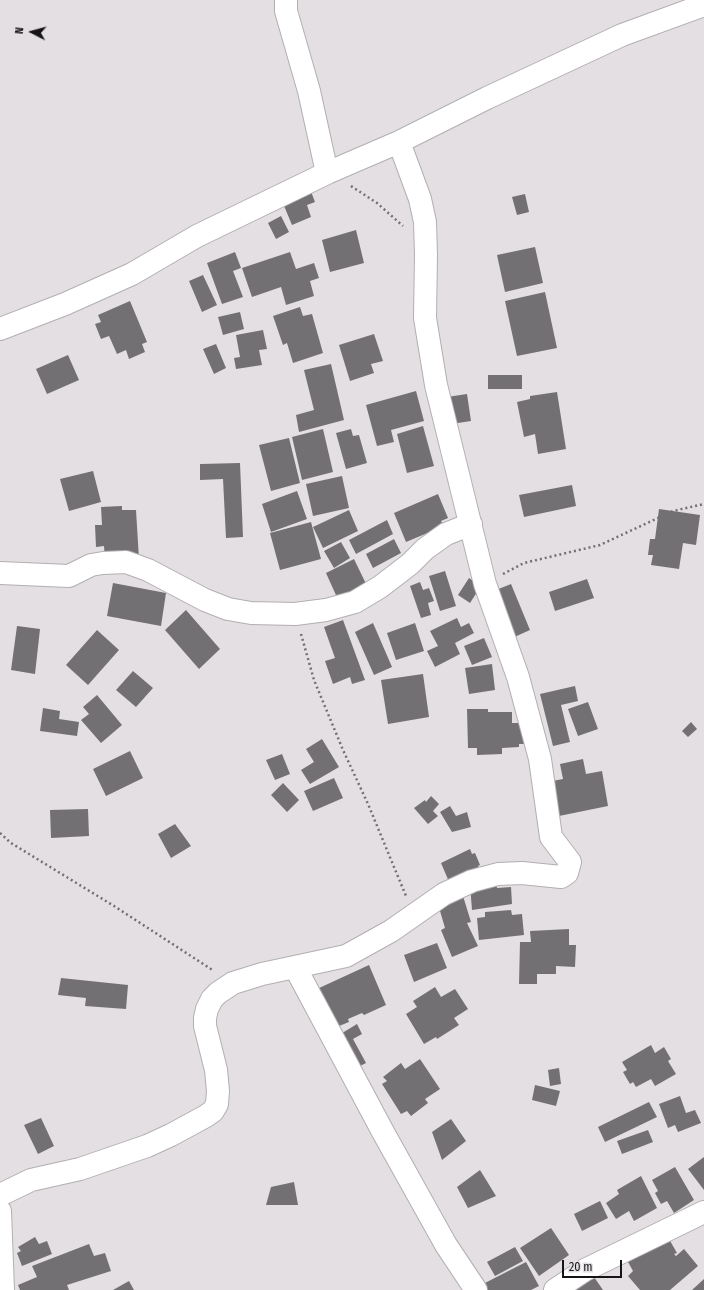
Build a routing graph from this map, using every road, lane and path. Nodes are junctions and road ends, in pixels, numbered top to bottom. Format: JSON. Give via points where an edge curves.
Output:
{"nodes":[{"id":1,"x":286,"y":0,"type":"edge"},
{"id":2,"x":704,"y":5,"type":"edge"},
{"id":3,"x":399,"y":142,"type":"junction"},
{"id":4,"x":327,"y":173,"type":"junction"},
{"id":5,"x":405,"y":228,"type":"dead end"},
{"id":6,"x":0,"y":330,"type":"edge"},
{"id":7,"x":704,"y":504,"type":"edge"},
{"id":8,"x":470,"y":524,"type":"junction"},
{"id":9,"x":0,"y":573,"type":"edge"},
{"id":10,"x":485,"y":584,"type":"junction"},
{"id":11,"x":295,"y":614,"type":"junction"},
{"id":12,"x":0,"y":833,"type":"edge"},
{"id":13,"x":414,"y":914,"type":"junction"},
{"id":14,"x":295,"y":967,"type":"junction"},
{"id":15,"x":232,"y":983,"type":"junction"},
{"id":16,"x":0,"y":1196,"type":"edge"},
{"id":17,"x":0,"y":1211,"type":"edge"},
{"id":18,"x":704,"y":1212,"type":"edge"},
{"id":19,"x":3,"y":1290,"type":"edge"},
{"id":20,"x":476,"y":1290,"type":"edge"},
{"id":21,"x":555,"y":1290,"type":"edge"}],
"edges":[{"from":1,"to":4,"type":"street","via":[[286,11],[309,91]]},
{"from":2,"to":3,"type":"street","via":[[622,35]]},
{"from":3,"to":4,"type":"street"},
{"from":3,"to":8,"type":"street","via":[[420,199],[425,222],[425,318],[436,385]]},
{"from":4,"to":5,"type":"path","via":[[355,188]]},
{"from":4,"to":6,"type":"street","via":[[197,236],[132,274]]},
{"from":7,"to":10,"type":"path","via":[[673,511],[600,545],[524,563]]},
{"from":8,"to":10,"type":"street"},
{"from":8,"to":11,"type":"street","via":[[446,534],[380,587],[355,602],[326,610]]},
{"from":9,"to":11,"type":"street","via":[[68,576],[103,563],[126,562],[228,609],[251,613]]},
{"from":10,"to":13,"type":"street","via":[[518,677],[540,759],[551,836],[570,862],[567,873],[561,877],[522,873],[498,874],[472,881],[444,894]]},
{"from":11,"to":13,"type":"path","via":[[314,680]]},
{"from":12,"to":15,"type":"path","via":[[11,843]]},
{"from":13,"to":14,"type":"street","via":[[391,931],[346,956]]},
{"from":14,"to":15,"type":"street"},
{"from":14,"to":20,"type":"street","via":[[446,1245]]},
{"from":15,"to":16,"type":"street","via":[[212,999],[205,1018],[218,1091],[217,1104],[213,1110],[147,1146],[80,1168],[31,1180]]},
{"from":17,"to":19,"type":"street"},
{"from":18,"to":21,"type":"street","via":[[585,1270]]}]}
